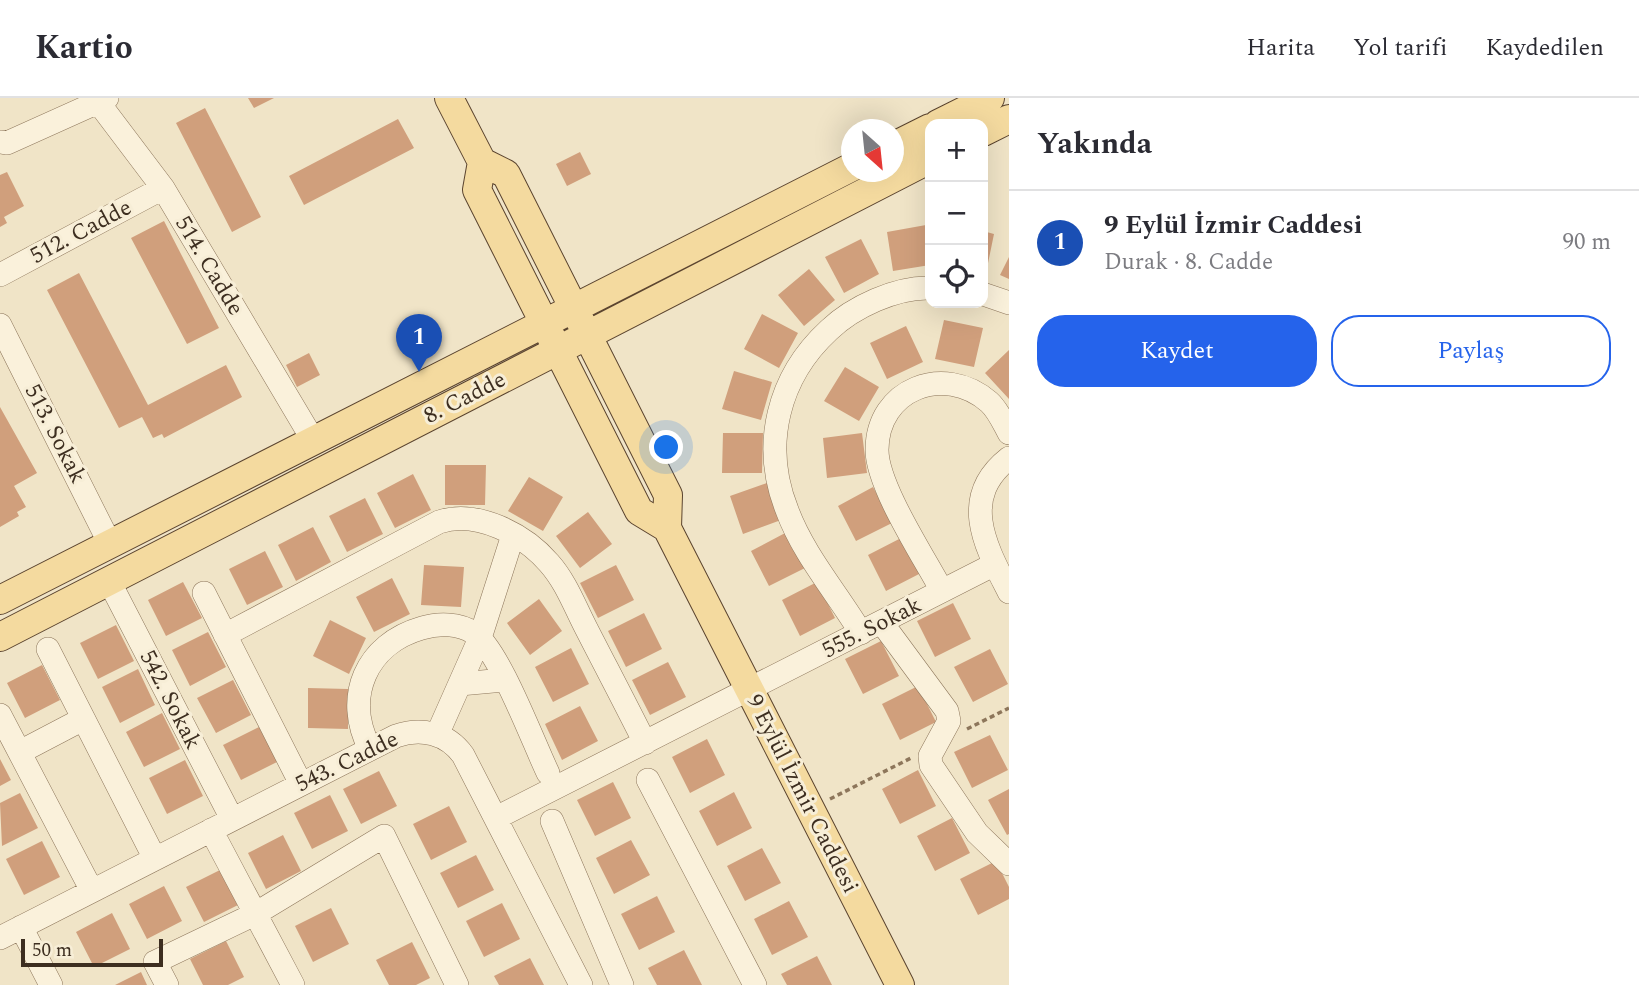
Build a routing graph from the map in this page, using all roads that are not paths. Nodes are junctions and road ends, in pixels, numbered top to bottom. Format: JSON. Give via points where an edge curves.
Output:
{"nodes":[{"id":1,"x":449,"y":98,"type":"edge"},
{"id":2,"x":990,"y":98,"type":"edge"},
{"id":3,"x":100,"y":100,"type":"edge"},
{"id":4,"x":948,"y":119,"type":"edge"},
{"id":5,"x":1009,"y":119,"type":"edge"},
{"id":6,"x":925,"y":130,"type":"edge"},
{"id":7,"x":988,"y":130,"type":"edge"},
{"id":8,"x":904,"y":141,"type":"edge"},
{"id":9,"x":0,"y":142,"type":"edge"},
{"id":10,"x":482,"y":162,"type":"junction"},
{"id":11,"x":925,"y":162,"type":"edge"},
{"id":12,"x":841,"y":173,"type":"edge"},
{"id":13,"x":163,"y":188,"type":"junction"},
{"id":14,"x":0,"y":275,"type":"edge"},
{"id":15,"x":925,"y":289,"type":"edge"},
{"id":16,"x":988,"y":296,"type":"edge"},
{"id":17,"x":1009,"y":303,"type":"edge"},
{"id":18,"x":573,"y":307,"type":"junction"},
{"id":19,"x":543,"y":322,"type":"junction"},
{"id":20,"x":0,"y":325,"type":"edge"},
{"id":21,"x":587,"y":335,"type":"junction"},
{"id":22,"x":558,"y":350,"type":"junction"},
{"id":23,"x":1009,"y":433,"type":"edge"},
{"id":24,"x":313,"y":440,"type":"junction"},
{"id":25,"x":1009,"y":458,"type":"edge"},
{"id":26,"x":667,"y":528,"type":"junction"},
{"id":27,"x":513,"y":535,"type":"junction"},
{"id":28,"x":110,"y":544,"type":"junction"},
{"id":29,"x":995,"y":565,"type":"junction"},
{"id":30,"x":108,"y":581,"type":"junction"},
{"id":31,"x":943,"y":592,"type":"junction"},
{"id":32,"x":1009,"y":592,"type":"edge"},
{"id":33,"x":204,"y":593,"type":"dead end"},
{"id":34,"x":0,"y":600,"type":"edge"},
{"id":35,"x":882,"y":622,"type":"junction"},
{"id":36,"x":861,"y":634,"type":"junction"},
{"id":37,"x":225,"y":635,"type":"junction"},
{"id":38,"x":0,"y":637,"type":"edge"},
{"id":39,"x":480,"y":638,"type":"junction"},
{"id":40,"x":48,"y":649,"type":"dead end"},
{"id":41,"x":504,"y":680,"type":"junction"},
{"id":42,"x":460,"y":684,"type":"junction"},
{"id":43,"x":750,"y":691,"type":"junction"},
{"id":44,"x":0,"y":715,"type":"edge"},
{"id":45,"x":83,"y":719,"type":"junction"},
{"id":46,"x":437,"y":735,"type":"junction"},
{"id":47,"x":645,"y":743,"type":"junction"},
{"id":48,"x":370,"y":749,"type":"junction"},
{"id":49,"x":19,"y":752,"type":"junction"},
{"id":50,"x":548,"y":773,"type":"dead end"},
{"id":51,"x":648,"y":780,"type":"dead end"},
{"id":52,"x":301,"y":784,"type":"junction"},
{"id":53,"x":496,"y":818,"type":"junction"},
{"id":54,"x":232,"y":819,"type":"junction"},
{"id":55,"x":552,"y":821,"type":"dead end"},
{"id":56,"x":211,"y":830,"type":"junction"},
{"id":57,"x":155,"y":859,"type":"junction"},
{"id":58,"x":1009,"y":864,"type":"edge"},
{"id":59,"x":92,"y":891,"type":"junction"},
{"id":60,"x":255,"y":914,"type":"junction"},
{"id":61,"x":21,"y":927,"type":"junction"},
{"id":62,"x":0,"y":938,"type":"edge"},
{"id":63,"x":51,"y":985,"type":"edge"},
{"id":64,"x":167,"y":985,"type":"edge"},
{"id":65,"x":293,"y":985,"type":"edge"},
{"id":66,"x":457,"y":985,"type":"edge"},
{"id":67,"x":580,"y":985,"type":"edge"},
{"id":68,"x":622,"y":985,"type":"edge"},
{"id":69,"x":755,"y":985,"type":"edge"},
{"id":70,"x":900,"y":985,"type":"edge"}],
"edges":[{"from":1,"to":10,"type":"main road","name":"9 Eylül İzmir Caddesi"},
{"from":2,"to":4,"type":"main road"},
{"from":3,"to":9,"type":"street","via":[[7,143]]},
{"from":3,"to":13,"type":"street","name":"514. Cadde"},
{"from":5,"to":7,"type":"main road"},
{"from":6,"to":8,"type":"main road"},
{"from":10,"to":18,"type":"main road","name":"9 Eylül İzmir Caddesi","via":[[506,174]]},
{"from":10,"to":19,"type":"main road","name":"9 Eylül İzmir Caddesi","via":[[477,190]]},
{"from":11,"to":21,"type":"main road","name":"8. Cadde"},
{"from":12,"to":18,"type":"main road","name":"8. Cadde"},
{"from":13,"to":14,"type":"street","name":"512. Cadde"},
{"from":13,"to":24,"type":"street","name":"514. Cadde"},
{"from":15,"to":36,"type":"street","via":[[881,299],[836,323],[800,362],[786,385],[779,410],[775,462],[787,512]]},
{"from":16,"to":17,"type":"street"},
{"from":18,"to":19,"type":"main road","name":"8. Cadde"},
{"from":18,"to":21,"type":"main road","name":"9 Eylül İzmir Caddesi"},
{"from":19,"to":22,"type":"main road","name":"9 Eylül İzmir Caddesi"},
{"from":19,"to":24,"type":"main road","name":"8. Cadde"},
{"from":20,"to":28,"type":"street","name":"513. Sokak"},
{"from":21,"to":22,"type":"main road","name":"8. Cadde"},
{"from":21,"to":26,"type":"main road","name":"9 Eylül İzmir Caddesi","via":[[668,495]]},
{"from":22,"to":26,"type":"main road","name":"9 Eylül İzmir Caddesi","via":[[639,511]]},
{"from":22,"to":30,"type":"main road","name":"8. Cadde"},
{"from":23,"to":31,"type":"street","via":[[990,403],[949,382],[902,396],[884,416],[877,450],[883,478]]},
{"from":24,"to":28,"type":"main road","name":"8. Cadde"},
{"from":25,"to":29,"type":"street","via":[[995,472],[980,503],[982,533]]},
{"from":26,"to":43,"type":"main road","name":"9 Eylül İzmir Caddesi"},
{"from":27,"to":37,"type":"street","via":[[480,521],[447,520]]},
{"from":27,"to":39,"type":"street"},
{"from":27,"to":47,"type":"street","via":[[542,555],[561,579]]},
{"from":28,"to":34,"type":"main road","name":"8. Cadde"},
{"from":29,"to":31,"type":"street","name":"555. Sokak"},
{"from":29,"to":32,"type":"street"},
{"from":30,"to":38,"type":"main road","name":"8. Cadde"},
{"from":30,"to":54,"type":"street","name":"542. Sokak"},
{"from":31,"to":35,"type":"street","name":"555. Sokak"},
{"from":33,"to":37,"type":"street"},
{"from":35,"to":36,"type":"street","name":"555. Sokak"},
{"from":35,"to":58,"type":"street","via":[[947,711],[949,721],[930,756],[931,765],[978,834]]},
{"from":36,"to":43,"type":"street","name":"555. Sokak"},
{"from":37,"to":52,"type":"street"},
{"from":39,"to":41,"type":"street"},
{"from":39,"to":42,"type":"street"},
{"from":39,"to":48,"type":"street","via":[[460,626],[432,625],[383,649],[367,672],[358,705],[359,729]]},
{"from":40,"to":45,"type":"street"},
{"from":41,"to":42,"type":"street"},
{"from":41,"to":50,"type":"street"},
{"from":42,"to":46,"type":"street"},
{"from":43,"to":47,"type":"street","name":"555. Sokak"},
{"from":43,"to":70,"type":"main road","name":"9 Eylül İzmir Caddesi"},
{"from":44,"to":49,"type":"street"},
{"from":45,"to":49,"type":"street"},
{"from":45,"to":57,"type":"street"},
{"from":46,"to":48,"type":"street","name":"543. Cadde","via":[[405,733]]},
{"from":46,"to":53,"type":"street","via":[[463,755]]},
{"from":47,"to":53,"type":"street","name":"555. Sokak"},
{"from":48,"to":52,"type":"street","name":"543. Cadde"},
{"from":49,"to":59,"type":"street"},
{"from":51,"to":69,"type":"street"},
{"from":52,"to":54,"type":"street","name":"543. Cadde"},
{"from":53,"to":67,"type":"street"},
{"from":54,"to":56,"type":"street","name":"543. Cadde"},
{"from":55,"to":68,"type":"street"},
{"from":56,"to":57,"type":"street","name":"543. Cadde"},
{"from":56,"to":60,"type":"street"},
{"from":57,"to":59,"type":"street","name":"543. Cadde"},
{"from":59,"to":61,"type":"street","name":"543. Cadde"},
{"from":60,"to":64,"type":"street","via":[[155,962]]},
{"from":60,"to":65,"type":"street"},
{"from":60,"to":66,"type":"street","via":[[384,836]]},
{"from":61,"to":62,"type":"street","name":"543. Cadde"},
{"from":61,"to":63,"type":"street"}]}
